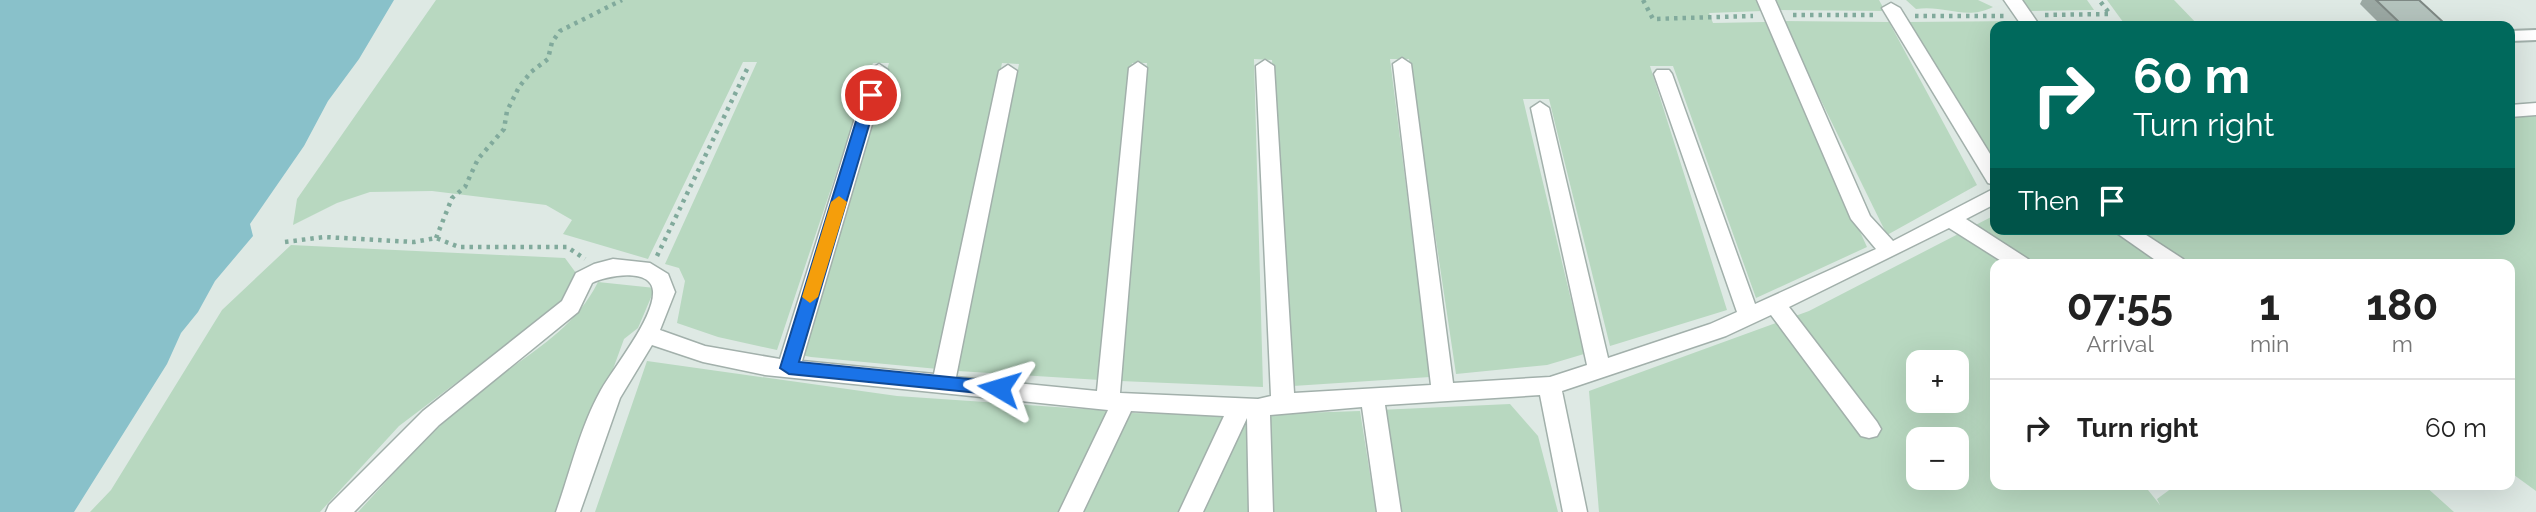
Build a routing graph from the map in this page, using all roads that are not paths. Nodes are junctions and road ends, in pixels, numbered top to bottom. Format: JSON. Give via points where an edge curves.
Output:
{"nodes":[{"id":1,"x":2013,"y":0,"type":"edge"},
{"id":2,"x":1769,"y":8,"type":"edge"},
{"id":3,"x":1894,"y":12,"type":"road end"},
{"id":4,"x":2028,"y":21,"type":"edge"},
{"id":5,"x":2536,"y":35,"type":"edge"},
{"id":6,"x":2515,"y":37,"type":"edge"},
{"id":7,"x":1402,"y":64,"type":"dead end"},
{"id":8,"x":1265,"y":66,"type":"dead end"},
{"id":9,"x":1138,"y":68,"type":"dead end"},
{"id":10,"x":879,"y":70,"type":"dead end"},
{"id":11,"x":1008,"y":71,"type":"dead end"},
{"id":12,"x":1663,"y":74,"type":"dead end"},
{"id":13,"x":1540,"y":108,"type":"dead end"},
{"id":14,"x":2536,"y":109,"type":"edge"},
{"id":15,"x":2515,"y":111,"type":"edge"},
{"id":16,"x":1990,"y":170,"type":"edge"},
{"id":17,"x":1990,"y":198,"type":"edge"},
{"id":18,"x":1950,"y":219,"type":"junction"},
{"id":19,"x":2130,"y":235,"type":"edge"},
{"id":20,"x":1890,"y":251,"type":"junction"},
{"id":21,"x":2013,"y":259,"type":"edge"},
{"id":22,"x":2168,"y":259,"type":"edge"},
{"id":23,"x":1775,"y":304,"type":"junction"},
{"id":24,"x":1749,"y":316,"type":"junction"},
{"id":25,"x":649,"y":335,"type":"junction"},
{"id":26,"x":789,"y":368,"type":"junction"},
{"id":27,"x":1599,"y":369,"type":"junction"},
{"id":28,"x":944,"y":382,"type":"junction"},
{"id":29,"x":1550,"y":386,"type":"junction"},
{"id":30,"x":1443,"y":393,"type":"junction"},
{"id":31,"x":1372,"y":397,"type":"junction"},
{"id":32,"x":1116,"y":401,"type":"junction"},
{"id":33,"x":1283,"y":403,"type":"junction"},
{"id":34,"x":1249,"y":407,"type":"junction"},
{"id":35,"x":1869,"y":429,"type":"dead end"},
{"id":36,"x":338,"y":512,"type":"edge"},
{"id":37,"x":568,"y":512,"type":"edge"},
{"id":38,"x":1071,"y":512,"type":"edge"},
{"id":39,"x":1191,"y":512,"type":"edge"},
{"id":40,"x":1261,"y":512,"type":"edge"},
{"id":41,"x":1388,"y":512,"type":"edge"},
{"id":42,"x":1575,"y":512,"type":"edge"}],
"edges":[{"from":1,"to":4,"type":"street"},
{"from":2,"to":20,"type":"street","via":[[1861,219]]},
{"from":3,"to":16,"type":"street"},
{"from":5,"to":6,"type":"lane"},
{"from":7,"to":30,"type":"street"},
{"from":8,"to":33,"type":"street"},
{"from":9,"to":32,"type":"street"},
{"from":10,"to":26,"type":"street"},
{"from":11,"to":28,"type":"street"},
{"from":12,"to":24,"type":"street"},
{"from":13,"to":27,"type":"street"},
{"from":14,"to":15,"type":"street"},
{"from":17,"to":18,"type":"street"},
{"from":18,"to":20,"type":"street"},
{"from":18,"to":21,"type":"street"},
{"from":19,"to":22,"type":"street"},
{"from":20,"to":23,"type":"street"},
{"from":23,"to":24,"type":"street"},
{"from":23,"to":35,"type":"street"},
{"from":24,"to":27,"type":"street"},
{"from":25,"to":26,"type":"street","via":[[703,354]]},
{"from":25,"to":36,"type":"street","via":[[664,292],[660,279],[650,271],[601,269],[584,278],[570,306],[431,418]]},
{"from":25,"to":37,"type":"street","via":[[635,349],[609,397]]},
{"from":26,"to":28,"type":"street"},
{"from":27,"to":29,"type":"street"},
{"from":28,"to":32,"type":"street"},
{"from":29,"to":30,"type":"street"},
{"from":29,"to":42,"type":"street"},
{"from":30,"to":31,"type":"street"},
{"from":31,"to":33,"type":"street"},
{"from":31,"to":41,"type":"street"},
{"from":32,"to":34,"type":"street"},
{"from":32,"to":38,"type":"street"},
{"from":33,"to":34,"type":"street"},
{"from":34,"to":39,"type":"street"},
{"from":34,"to":40,"type":"street"}]}
